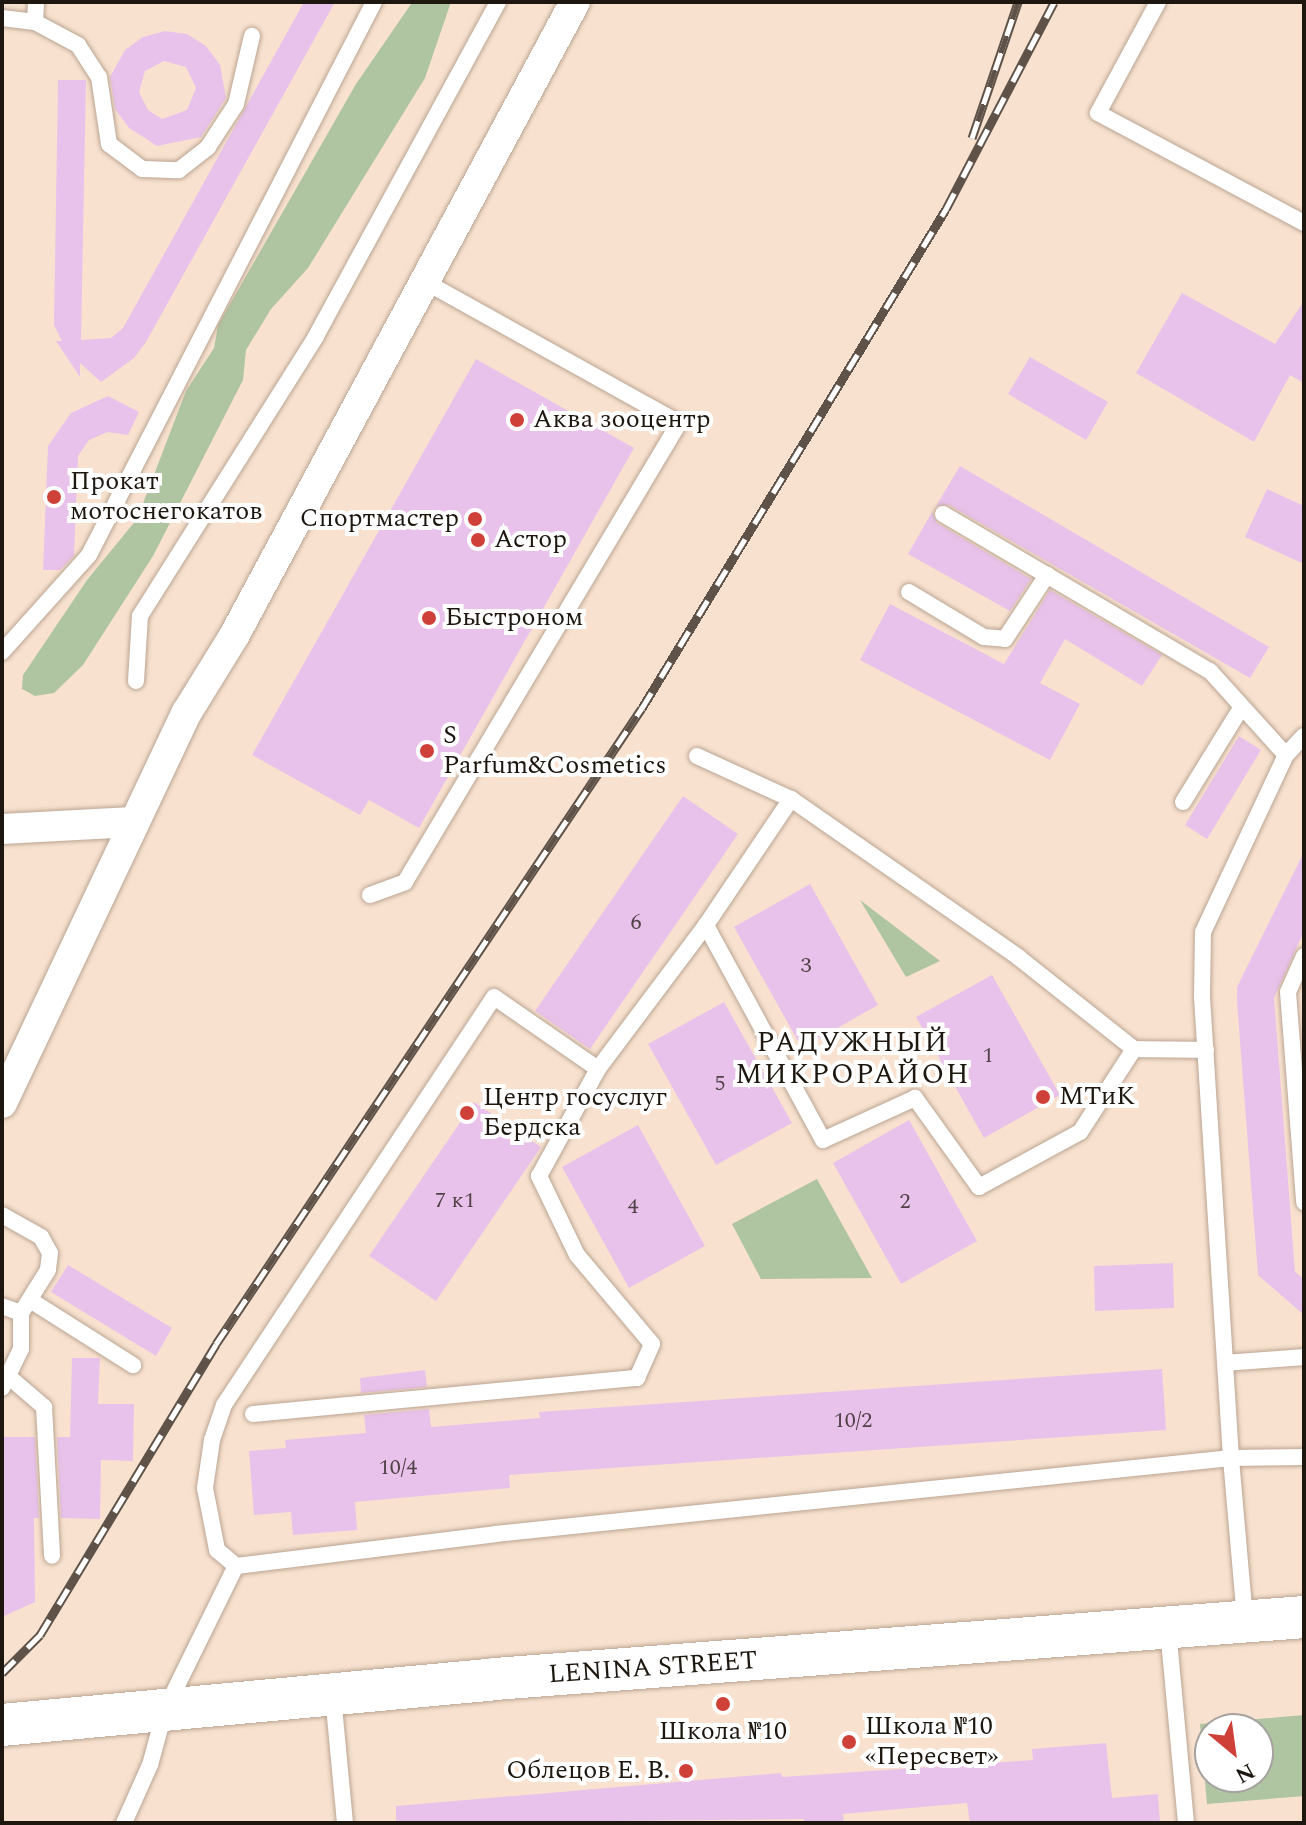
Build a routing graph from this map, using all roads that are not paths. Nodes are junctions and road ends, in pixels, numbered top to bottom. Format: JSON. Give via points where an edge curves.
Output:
{"nodes":[{"id":1,"x":36,"y":2,"type":"edge"},
{"id":2,"x":374,"y":2,"type":"edge"},
{"id":3,"x":498,"y":2,"type":"edge"},
{"id":4,"x":575,"y":2,"type":"edge"},
{"id":5,"x":1158,"y":2,"type":"edge"},
{"id":6,"x":2,"y":18,"type":"edge"},
{"id":7,"x":35,"y":22,"type":"junction"},
{"id":8,"x":252,"y":36,"type":"dead end"},
{"id":9,"x":1304,"y":223,"type":"edge"},
{"id":10,"x":424,"y":281,"type":"junction"},
{"id":11,"x":943,"y":514,"type":"dead end"},
{"id":12,"x":1047,"y":575,"type":"junction"},
{"id":13,"x":909,"y":592,"type":"dead end"},
{"id":14,"x":2,"y":652,"type":"edge"},
{"id":15,"x":136,"y":681,"type":"dead end"},
{"id":16,"x":1241,"y":708,"type":"junction"},
{"id":17,"x":1304,"y":736,"type":"edge"},
{"id":18,"x":1286,"y":755,"type":"junction"},
{"id":19,"x":697,"y":756,"type":"dead end"},
{"id":20,"x":791,"y":799,"type":"junction"},
{"id":21,"x":1183,"y":802,"type":"dead end"},
{"id":22,"x":133,"y":822,"type":"junction"},
{"id":23,"x":2,"y":829,"type":"edge"},
{"id":24,"x":370,"y":895,"type":"dead end"},
{"id":25,"x":706,"y":925,"type":"junction"},
{"id":26,"x":1304,"y":956,"type":"edge"},
{"id":27,"x":1134,"y":1049,"type":"junction"},
{"id":28,"x":1206,"y":1050,"type":"junction"},
{"id":29,"x":598,"y":1069,"type":"junction"},
{"id":30,"x":2,"y":1103,"type":"edge"},
{"id":31,"x":1304,"y":1202,"type":"edge"},
{"id":32,"x":2,"y":1215,"type":"edge"},
{"id":33,"x":2,"y":1306,"type":"edge"},
{"id":34,"x":25,"y":1306,"type":"junction"},
{"id":35,"x":1304,"y":1357,"type":"edge"},
{"id":36,"x":1225,"y":1363,"type":"junction"},
{"id":37,"x":133,"y":1365,"type":"dead end"},
{"id":38,"x":5,"y":1382,"type":"edge"},
{"id":39,"x":253,"y":1414,"type":"dead end"},
{"id":40,"x":1304,"y":1457,"type":"edge"},
{"id":41,"x":1231,"y":1458,"type":"junction"},
{"id":42,"x":52,"y":1556,"type":"dead end"},
{"id":43,"x":236,"y":1566,"type":"junction"},
{"id":44,"x":1304,"y":1617,"type":"edge"},
{"id":45,"x":1246,"y":1621,"type":"junction"},
{"id":46,"x":1168,"y":1627,"type":"junction"},
{"id":47,"x":333,"y":1694,"type":"junction"},
{"id":48,"x":165,"y":1710,"type":"junction"},
{"id":49,"x":2,"y":1725,"type":"edge"},
{"id":50,"x":124,"y":1823,"type":"edge"},
{"id":51,"x":345,"y":1823,"type":"edge"},
{"id":52,"x":1186,"y":1823,"type":"edge"}],
"edges":[{"from":1,"to":7,"type":"lane"},
{"from":2,"to":14,"type":"lane","via":[[89,555]]},
{"from":3,"to":15,"type":"lane","via":[[316,336],[140,616]]},
{"from":4,"to":10,"type":"street"},
{"from":5,"to":9,"type":"lane","via":[[1098,113]]},
{"from":6,"to":7,"type":"lane"},
{"from":7,"to":8,"type":"lane","via":[[78,45],[99,77],[109,144],[142,169],[179,170],[208,147],[236,104]]},
{"from":10,"to":22,"type":"street","via":[[234,636],[187,712]]},
{"from":10,"to":24,"type":"lane","via":[[679,423],[405,882]]},
{"from":11,"to":12,"type":"lane"},
{"from":12,"to":13,"type":"lane","via":[[1005,639],[984,637]]},
{"from":12,"to":16,"type":"lane","via":[[1210,671]]},
{"from":16,"to":18,"type":"lane"},
{"from":16,"to":21,"type":"lane"},
{"from":17,"to":18,"type":"lane"},
{"from":18,"to":28,"type":"lane","via":[[1203,932]]},
{"from":19,"to":20,"type":"lane"},
{"from":20,"to":25,"type":"lane"},
{"from":20,"to":27,"type":"lane","via":[[1018,957]]},
{"from":22,"to":23,"type":"street"},
{"from":22,"to":30,"type":"street"},
{"from":25,"to":27,"type":"lane","via":[[823,1140],[915,1098],[979,1187],[1080,1132]]},
{"from":25,"to":29,"type":"lane"},
{"from":26,"to":31,"type":"lane","via":[[1288,992]]},
{"from":27,"to":28,"type":"lane"},
{"from":28,"to":36,"type":"lane"},
{"from":29,"to":39,"type":"lane","via":[[539,1176],[577,1255],[652,1344],[637,1378]]},
{"from":29,"to":43,"type":"lane","via":[[494,997],[224,1405],[205,1488],[217,1550]]},
{"from":32,"to":34,"type":"lane","via":[[41,1237],[50,1253],[48,1270]]},
{"from":33,"to":34,"type":"lane"},
{"from":34,"to":37,"type":"lane"},
{"from":34,"to":38,"type":"lane","via":[[21,1349]]},
{"from":35,"to":36,"type":"lane"},
{"from":36,"to":41,"type":"lane"},
{"from":38,"to":42,"type":"lane","via":[[44,1407]]},
{"from":40,"to":41,"type":"lane"},
{"from":41,"to":43,"type":"lane"},
{"from":41,"to":45,"type":"lane"},
{"from":43,"to":48,"type":"lane"},
{"from":44,"to":45,"type":"street","name":"LENINA STREET"},
{"from":45,"to":46,"type":"street","name":"LENINA STREET"},
{"from":46,"to":47,"type":"street","name":"LENINA STREET"},
{"from":46,"to":52,"type":"lane"},
{"from":47,"to":48,"type":"street","name":"LENINA STREET"},
{"from":47,"to":51,"type":"lane"},
{"from":48,"to":49,"type":"street","name":"LENINA STREET"},
{"from":48,"to":50,"type":"lane","via":[[150,1765]]}]}
